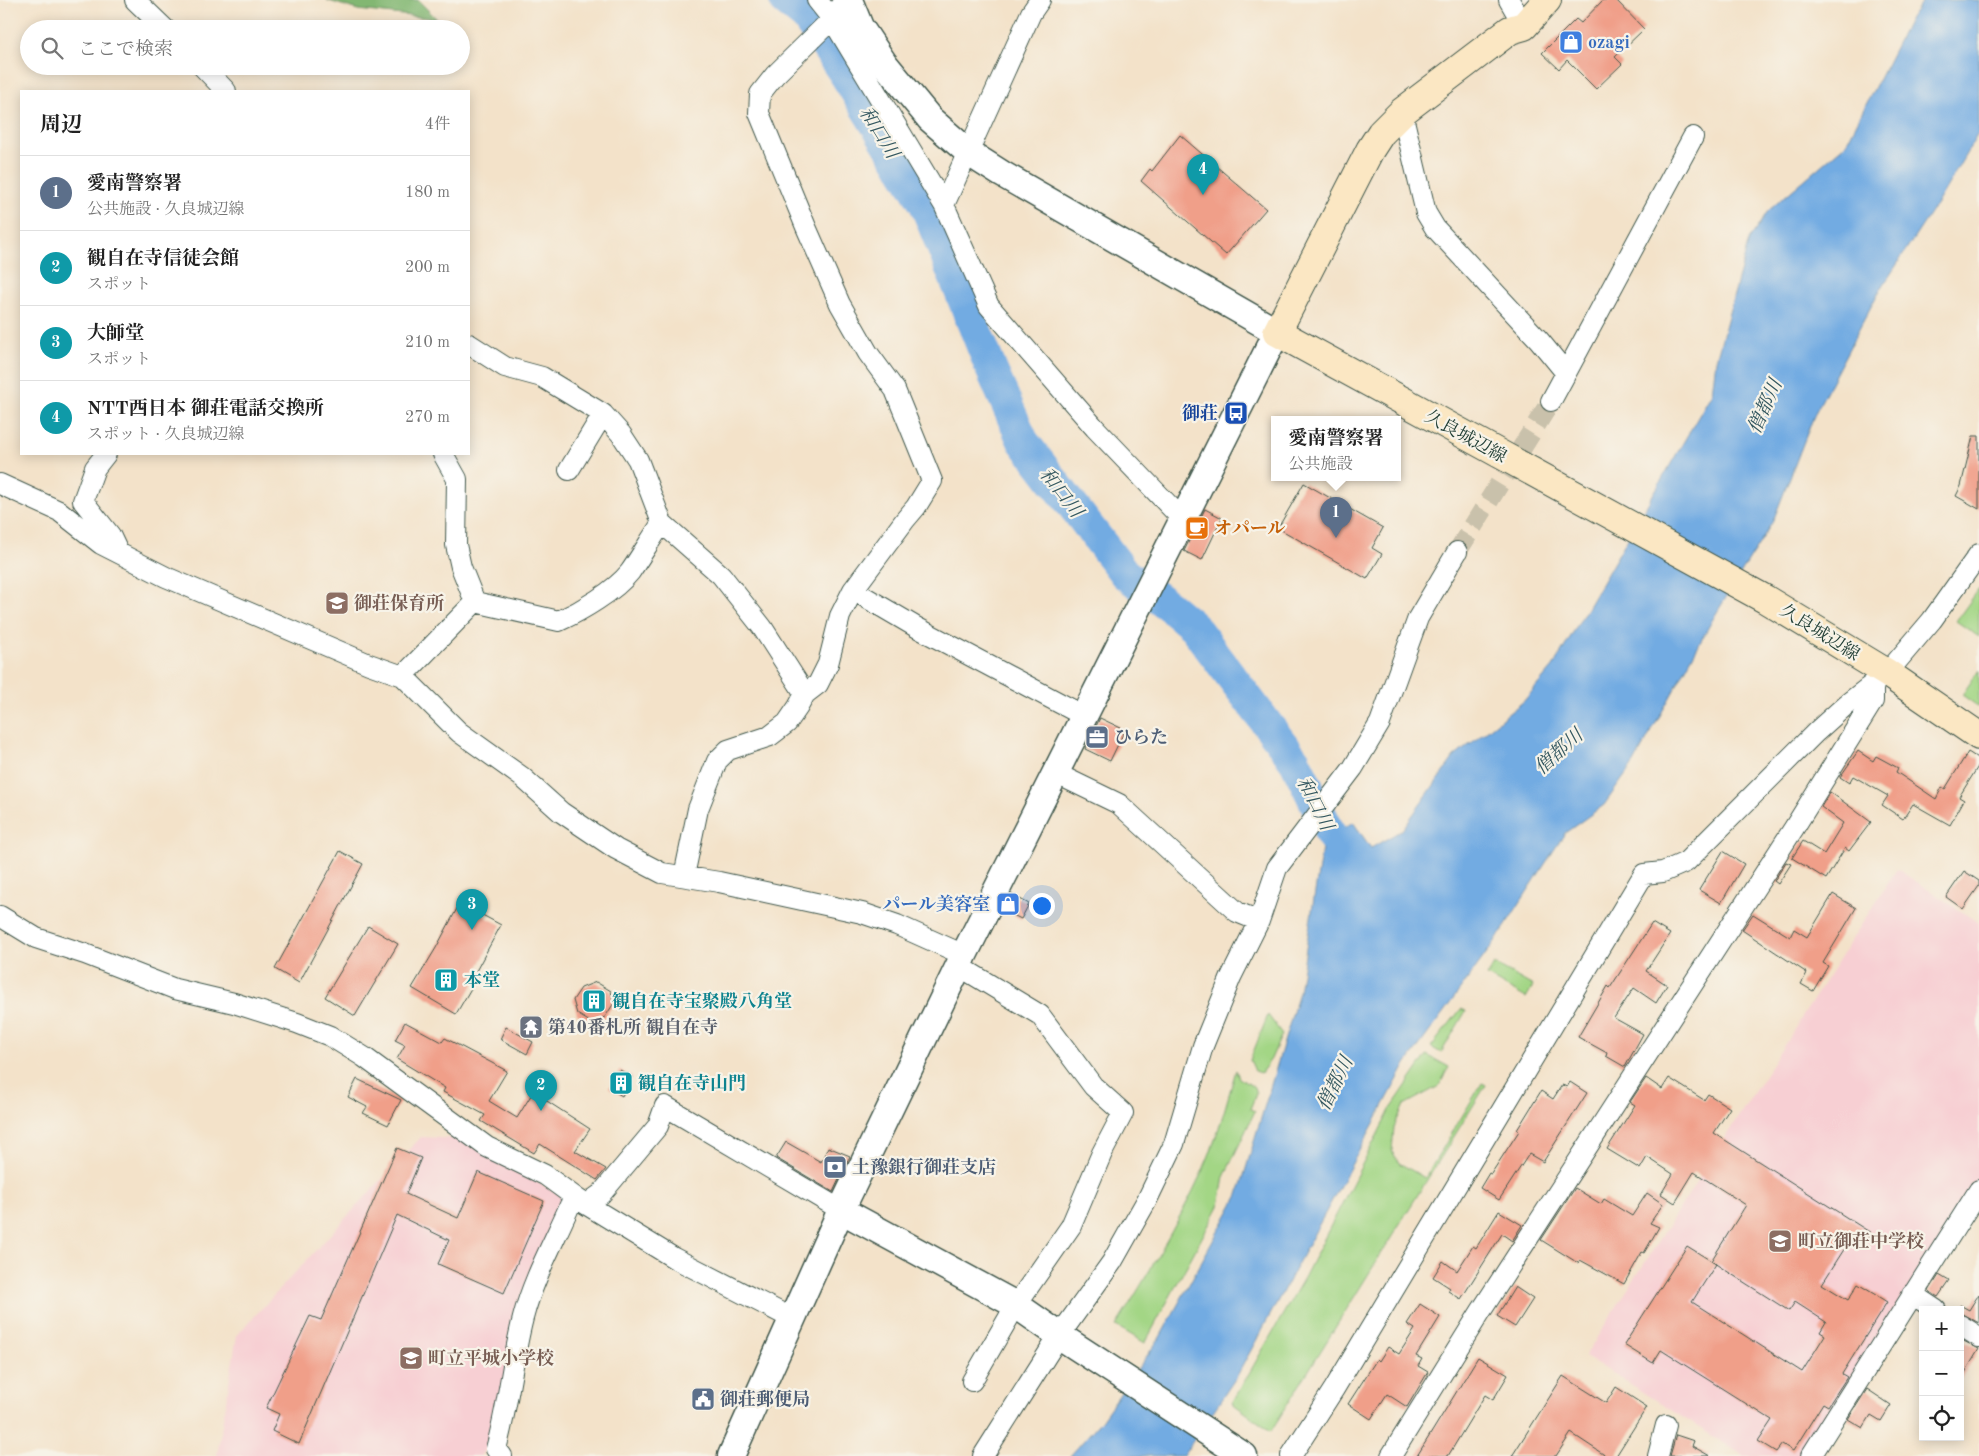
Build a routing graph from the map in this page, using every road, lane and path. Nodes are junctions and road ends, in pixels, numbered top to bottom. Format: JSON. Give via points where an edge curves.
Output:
{"nodes":[{"id":1,"x":135,"y":0,"type":"edge"},
{"id":2,"x":817,"y":0,"type":"edge"},
{"id":3,"x":844,"y":0,"type":"edge"},
{"id":4,"x":1040,"y":0,"type":"edge"},
{"id":5,"x":1509,"y":0,"type":"edge"},
{"id":6,"x":1547,"y":0,"type":"edge"},
{"id":7,"x":835,"y":15,"type":"edge"},
{"id":8,"x":156,"y":20,"type":"edge"},
{"id":9,"x":1524,"y":26,"type":"junction"},
{"id":10,"x":211,"y":75,"type":"edge"},
{"id":11,"x":225,"y":90,"type":"edge"},
{"id":12,"x":1402,"y":112,"type":"junction"},
{"id":13,"x":1693,"y":137,"type":"dead end"},
{"id":14,"x":969,"y":153,"type":"junction"},
{"id":15,"x":944,"y":205,"type":"junction"},
{"id":16,"x":1276,"y":332,"type":"junction"},
{"id":17,"x":470,"y":345,"type":"edge"},
{"id":18,"x":1566,"y":373,"type":"junction"},
{"id":19,"x":1551,"y":401,"type":"tunnel mouth"},
{"id":20,"x":603,"y":414,"type":"junction"},
{"id":21,"x":105,"y":455,"type":"edge"},
{"id":22,"x":443,"y":455,"type":"edge"},
{"id":23,"x":569,"y":470,"type":"dead end"},
{"id":24,"x":0,"y":484,"type":"edge"},
{"id":25,"x":1183,"y":520,"type":"junction"},
{"id":26,"x":662,"y":522,"type":"junction"},
{"id":27,"x":118,"y":552,"type":"junction"},
{"id":28,"x":1457,"y":552,"type":"tunnel mouth"},
{"id":29,"x":1979,"y":554,"type":"edge"},
{"id":30,"x":853,"y":590,"type":"junction"},
{"id":31,"x":475,"y":602,"type":"junction"},
{"id":32,"x":403,"y":676,"type":"junction"},
{"id":33,"x":1880,"y":679,"type":"junction"},
{"id":34,"x":805,"y":694,"type":"junction"},
{"id":35,"x":1084,"y":716,"type":"junction"},
{"id":36,"x":1979,"y":736,"type":"edge"},
{"id":37,"x":1055,"y":773,"type":"junction"},
{"id":38,"x":684,"y":876,"type":"junction"},
{"id":39,"x":0,"y":916,"type":"edge"},
{"id":40,"x":1259,"y":922,"type":"junction"},
{"id":41,"x":961,"y":960,"type":"junction"},
{"id":42,"x":1979,"y":1190,"type":"edge"},
{"id":43,"x":583,"y":1202,"type":"junction"},
{"id":44,"x":841,"y":1210,"type":"junction"},
{"id":45,"x":1912,"y":1294,"type":"junction"},
{"id":46,"x":1016,"y":1305,"type":"junction"},
{"id":47,"x":1930,"y":1306,"type":"edge"},
{"id":48,"x":793,"y":1319,"type":"junction"},
{"id":49,"x":1964,"y":1328,"type":"edge"},
{"id":50,"x":1979,"y":1338,"type":"edge"},
{"id":51,"x":1064,"y":1339,"type":"junction"},
{"id":52,"x":972,"y":1381,"type":"dead end"},
{"id":53,"x":1666,"y":1425,"type":"dead end"},
{"id":54,"x":502,"y":1456,"type":"edge"},
{"id":55,"x":731,"y":1456,"type":"edge"},
{"id":56,"x":983,"y":1456,"type":"edge"},
{"id":57,"x":1244,"y":1456,"type":"edge"},
{"id":58,"x":1290,"y":1456,"type":"edge"},
{"id":59,"x":1391,"y":1456,"type":"edge"},
{"id":60,"x":1658,"y":1456,"type":"edge"},
{"id":61,"x":1810,"y":1456,"type":"edge"}],
"edges":[{"from":1,"to":8,"type":"street"},
{"from":2,"to":7,"type":"street"},
{"from":3,"to":7,"type":"street"},
{"from":4,"to":14,"type":"street","via":[[1031,13]]},
{"from":5,"to":9,"type":"street"},
{"from":6,"to":9,"type":"main road"},
{"from":7,"to":14,"type":"street","via":[[860,27],[884,63],[930,119]]},
{"from":7,"to":15,"type":"street"},
{"from":7,"to":30,"type":"street","via":[[760,94],[759,113],[840,304],[894,390],[932,481]]},
{"from":9,"to":12,"type":"main road","via":[[1510,30]]},
{"from":10,"to":11,"type":"street"},
{"from":12,"to":16,"type":"main road","via":[[1381,133],[1370,150]]},
{"from":12,"to":18,"type":"street","via":[[1426,213],[1435,228]]},
{"from":13,"to":18,"type":"street"},
{"from":14,"to":15,"type":"street"},
{"from":14,"to":16,"type":"street"},
{"from":15,"to":25,"type":"street","via":[[989,306],[1095,428]]},
{"from":16,"to":25,"type":"street"},
{"from":16,"to":33,"type":"main road","name":"久良城辺線","via":[[1765,599]]},
{"from":17,"to":20,"type":"street","via":[[504,367],[542,377]]},
{"from":18,"to":19,"type":"street"},
{"from":20,"to":23,"type":"street"},
{"from":20,"to":26,"type":"street","via":[[638,460]]},
{"from":21,"to":27,"type":"street","via":[[95,468],[83,502],[110,535]]},
{"from":22,"to":31,"type":"street","via":[[457,479],[456,545]]},
{"from":24,"to":27,"type":"street","via":[[59,511],[101,544]]},
{"from":25,"to":35,"type":"street"},
{"from":26,"to":31,"type":"street","via":[[629,573],[610,590],[559,621]]},
{"from":26,"to":34,"type":"street","via":[[721,575],[762,627]]},
{"from":27,"to":32,"type":"street","via":[[166,577]]},
{"from":28,"to":40,"type":"street","via":[[1418,618],[1380,723],[1353,768],[1278,868]]},
{"from":29,"to":33,"type":"street","via":[[1932,620]]},
{"from":30,"to":34,"type":"street","via":[[840,616],[828,664],[818,684]]},
{"from":30,"to":35,"type":"street"},
{"from":31,"to":32,"type":"street"},
{"from":32,"to":38,"type":"street","via":[[459,732],[522,777],[561,812],[616,849],[662,873]]},
{"from":33,"to":36,"type":"main road","name":"久良城辺線"},
{"from":33,"to":58,"type":"street","via":[[1816,732],[1686,862],[1663,872],[1644,874],[1334,1389]]},
{"from":33,"to":59,"type":"street","via":[[1873,701],[1794,828],[1486,1303]]},
{"from":34,"to":38,"type":"street","via":[[787,723],[770,736],[728,750],[718,761],[698,809]]},
{"from":35,"to":37,"type":"street"},
{"from":37,"to":40,"type":"street","via":[[1119,804],[1237,912]]},
{"from":37,"to":41,"type":"street"},
{"from":38,"to":41,"type":"street","via":[[862,913],[897,925]]},
{"from":39,"to":43,"type":"street","via":[[36,938],[174,988],[234,1003],[330,1036],[487,1147],[545,1175]]},
{"from":40,"to":51,"type":"street","via":[[1231,977],[1203,1046],[1174,1144],[1147,1200]]},
{"from":41,"to":44,"type":"street"},
{"from":41,"to":46,"type":"street","via":[[1040,1015],[1093,1086],[1123,1113],[1071,1226]]},
{"from":42,"to":45,"type":"street"},
{"from":43,"to":44,"type":"street","via":[[601,1194],[658,1126],[665,1106]]},
{"from":43,"to":48,"type":"street","via":[[674,1258]]},
{"from":43,"to":54,"type":"street","via":[[570,1205],[523,1317],[496,1449]]},
{"from":44,"to":46,"type":"street"},
{"from":44,"to":48,"type":"street"},
{"from":45,"to":47,"type":"street"},
{"from":45,"to":61,"type":"street"},
{"from":46,"to":51,"type":"street"},
{"from":46,"to":52,"type":"street"},
{"from":48,"to":55,"type":"street"},
{"from":49,"to":50,"type":"street"},
{"from":51,"to":56,"type":"street"},
{"from":51,"to":57,"type":"street"},
{"from":53,"to":60,"type":"street"}]}
